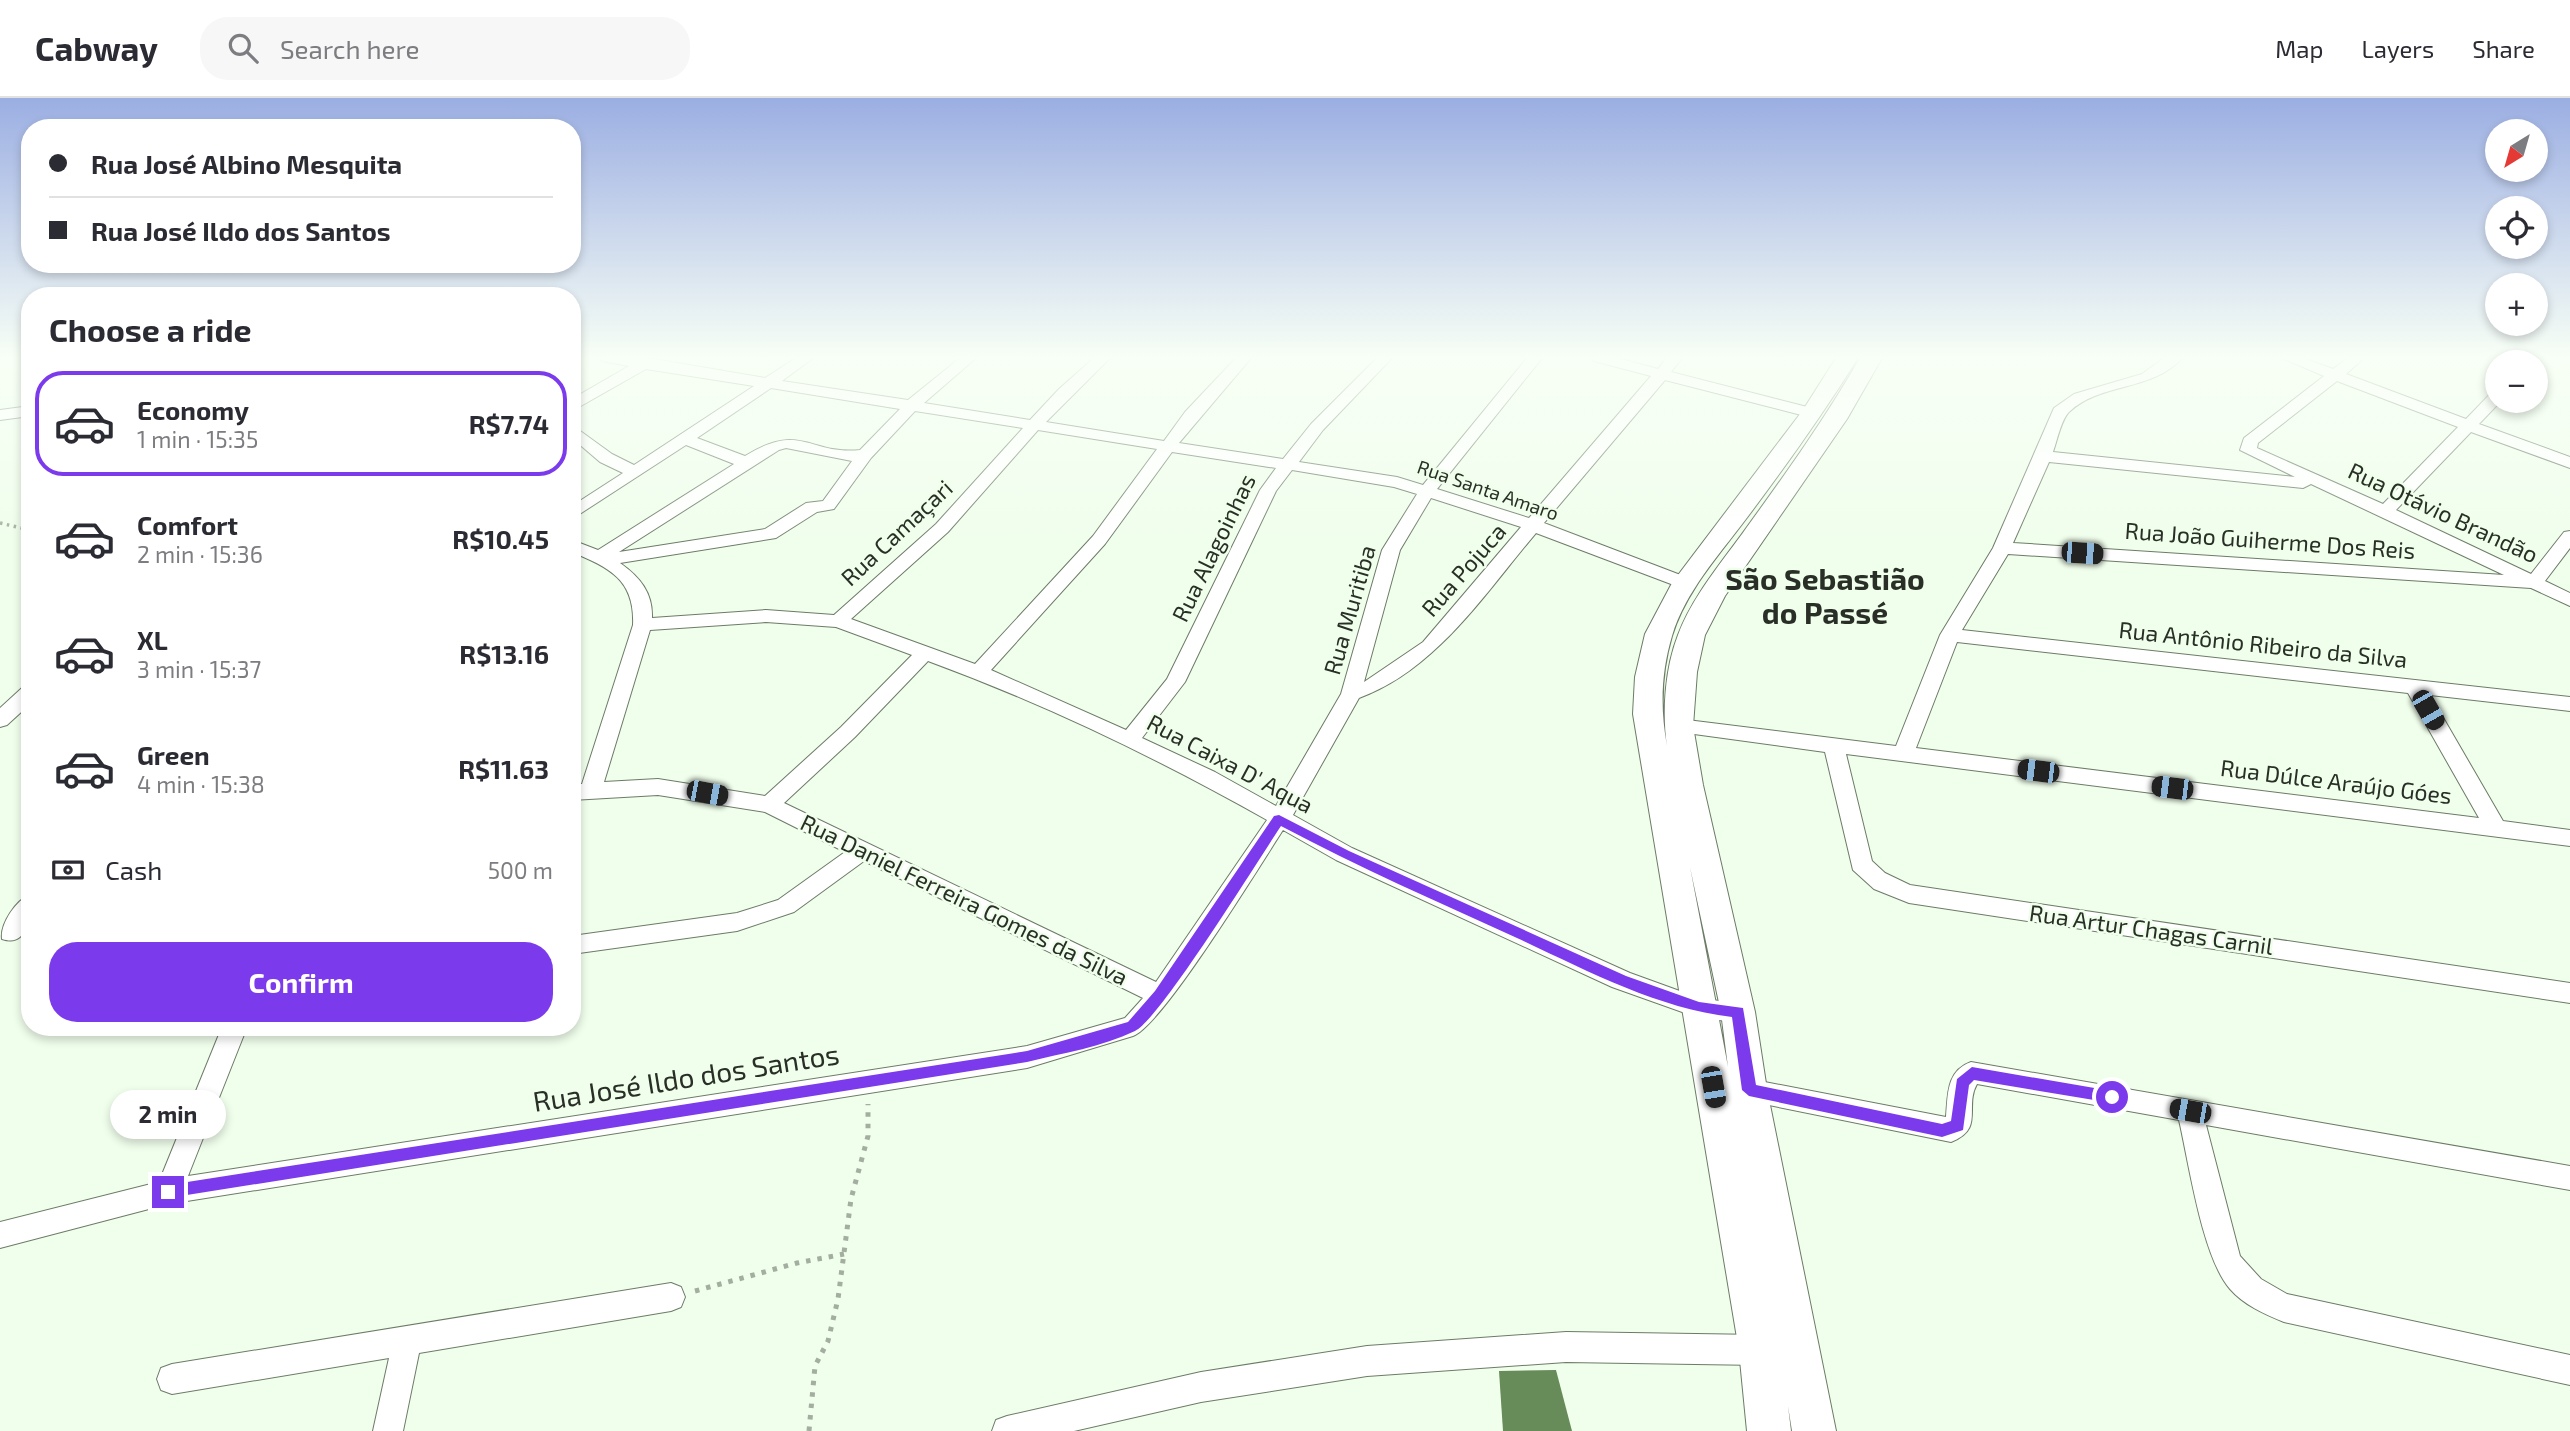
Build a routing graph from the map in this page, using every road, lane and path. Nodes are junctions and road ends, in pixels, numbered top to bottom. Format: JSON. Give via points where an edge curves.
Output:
{"nodes":[{"id":1,"x":713,"y":420,"type":"edge"},
{"id":2,"x":898,"y":420,"type":"edge"},
{"id":3,"x":1006,"y":420,"type":"edge"},
{"id":4,"x":1039,"y":420,"type":"edge"},
{"id":5,"x":1187,"y":420,"type":"edge"},
{"id":6,"x":1326,"y":420,"type":"edge"},
{"id":7,"x":1485,"y":420,"type":"edge"},
{"id":8,"x":1625,"y":420,"type":"edge"},
{"id":9,"x":1808,"y":420,"type":"edge"},
{"id":10,"x":1835,"y":420,"type":"edge"},
{"id":11,"x":2057,"y":420,"type":"edge"},
{"id":12,"x":2277,"y":420,"type":"edge"},
{"id":13,"x":2456,"y":420,"type":"edge"},
{"id":14,"x":2474,"y":420,"type":"edge"},
{"id":15,"x":1035,"y":425,"type":"junction"},
{"id":16,"x":2469,"y":425,"type":"junction"},
{"id":17,"x":581,"y":437,"type":"edge"},
{"id":18,"x":685,"y":439,"type":"junction"},
{"id":19,"x":1167,"y":446,"type":"junction"},
{"id":20,"x":865,"y":455,"type":"junction"},
{"id":21,"x":2043,"y":456,"type":"junction"},
{"id":22,"x":745,"y":462,"type":"junction"},
{"id":23,"x":1287,"y":462,"type":"junction"},
{"id":24,"x":2570,"y":463,"type":"edge"},
{"id":25,"x":636,"y":473,"type":"junction"},
{"id":26,"x":2323,"y":485,"type":"junction"},
{"id":27,"x":1428,"y":490,"type":"junction"},
{"id":28,"x":581,"y":508,"type":"edge"},
{"id":29,"x":2385,"y":511,"type":"junction"},
{"id":30,"x":0,"y":523,"type":"edge"},
{"id":31,"x":1535,"y":527,"type":"junction"},
{"id":32,"x":21,"y":528,"type":"edge"},
{"id":33,"x":2570,"y":536,"type":"edge"},
{"id":34,"x":2003,"y":548,"type":"junction"},
{"id":35,"x":581,"y":550,"type":"edge"},
{"id":36,"x":600,"y":559,"type":"junction"},
{"id":37,"x":1685,"y":583,"type":"junction"},
{"id":38,"x":2534,"y":583,"type":"junction"},
{"id":39,"x":2570,"y":600,"type":"edge"},
{"id":40,"x":838,"y":621,"type":"junction"},
{"id":41,"x":642,"y":625,"type":"junction"},
{"id":42,"x":1950,"y":635,"type":"junction"},
{"id":43,"x":925,"y":653,"type":"junction"},
{"id":44,"x":978,"y":672,"type":"junction"},
{"id":45,"x":2415,"y":687,"type":"junction"},
{"id":46,"x":1352,"y":694,"type":"junction"},
{"id":47,"x":21,"y":700,"type":"edge"},
{"id":48,"x":2570,"y":704,"type":"edge"},
{"id":49,"x":0,"y":720,"type":"edge"},
{"id":50,"x":1679,"y":726,"type":"junction"},
{"id":51,"x":1129,"y":740,"type":"junction"},
{"id":52,"x":1834,"y":746,"type":"junction"},
{"id":53,"x":1903,"y":754,"type":"junction"},
{"id":54,"x":581,"y":791,"type":"edge"},
{"id":55,"x":769,"y":805,"type":"junction"},
{"id":56,"x":1279,"y":819,"type":"junction"},
{"id":57,"x":2496,"y":829,"type":"junction"},
{"id":58,"x":2570,"y":838,"type":"edge"},
{"id":59,"x":862,"y":852,"type":"junction"},
{"id":60,"x":581,"y":944,"type":"edge"},
{"id":61,"x":2570,"y":993,"type":"edge"},
{"id":62,"x":1160,"y":995,"type":"junction"},
{"id":63,"x":1699,"y":1008,"type":"junction"},
{"id":64,"x":1738,"y":1012,"type":"junction"},
{"id":65,"x":231,"y":1036,"type":"edge"},
{"id":66,"x":868,"y":1082,"type":"junction"},
{"id":67,"x":1749,"y":1090,"type":"junction"},
{"id":68,"x":2190,"y":1111,"type":"junction"},
{"id":69,"x":2570,"y":1178,"type":"edge"},
{"id":70,"x":168,"y":1192,"type":"junction"},
{"id":71,"x":0,"y":1235,"type":"edge"},
{"id":72,"x":844,"y":1254,"type":"junction"},
{"id":73,"x":671,"y":1297,"type":"joint"},
{"id":74,"x":407,"y":1342,"type":"junction"},
{"id":75,"x":1760,"y":1350,"type":"junction"},
{"id":76,"x":2570,"y":1370,"type":"edge"},
{"id":77,"x":172,"y":1379,"type":"dead end"},
{"id":78,"x":1018,"y":1430,"type":"edge"},
{"id":79,"x":388,"y":1431,"type":"edge"},
{"id":80,"x":808,"y":1431,"type":"edge"},
{"id":81,"x":1769,"y":1431,"type":"edge"},
{"id":82,"x":1814,"y":1431,"type":"edge"}],
"edges":[{"from":1,"to":18,"type":"street"},
{"from":2,"to":20,"type":"street"},
{"from":3,"to":15,"type":"street","name":"Rua Santa Amaro"},
{"from":4,"to":15,"type":"street","name":"Rua Camaçari"},
{"from":5,"to":19,"type":"street"},
{"from":6,"to":23,"type":"street","name":"Rua Alagoinhas"},
{"from":7,"to":27,"type":"street","name":"Rua Muritiba"},
{"from":8,"to":31,"type":"street","name":"Rua Pojuca"},
{"from":9,"to":37,"type":"main road"},
{"from":10,"to":50,"type":"main road","via":[[1712,595],[1696,625],[1683,671]]},
{"from":11,"to":21,"type":"street"},
{"from":12,"to":26,"type":"street","name":"Rua Otávio Brandão","via":[[2250,441],[2248,450]]},
{"from":13,"to":16,"type":"street"},
{"from":14,"to":16,"type":"street"},
{"from":15,"to":19,"type":"street","name":"Rua Santa Amaro"},
{"from":15,"to":40,"type":"street","name":"Rua Camaçari","via":[[942,528]]},
{"from":16,"to":24,"type":"street"},
{"from":16,"to":29,"type":"street"},
{"from":17,"to":25,"type":"street","via":[[606,458]]},
{"from":18,"to":22,"type":"street"},
{"from":18,"to":25,"type":"street"},
{"from":19,"to":23,"type":"street","name":"Rua Santa Amaro"},
{"from":19,"to":44,"type":"street","via":[[1099,540]]},
{"from":20,"to":22,"type":"street","via":[[780,443]]},
{"from":20,"to":36,"type":"street","via":[[828,505],[812,507],[770,534]]},
{"from":21,"to":26,"type":"street"},
{"from":21,"to":34,"type":"street"},
{"from":22,"to":36,"type":"street"},
{"from":23,"to":27,"type":"street","name":"Rua Santa Amaro"},
{"from":23,"to":51,"type":"street","name":"Rua Alagoinhas","via":[[1268,490],[1174,681]]},
{"from":25,"to":28,"type":"street"},
{"from":26,"to":29,"type":"street","name":"Rua Otávio Brandão"},
{"from":27,"to":31,"type":"street","name":"Rua Santa Amaro"},
{"from":27,"to":46,"type":"street","name":"Rua Muritiba","via":[[1391,550]]},
{"from":29,"to":38,"type":"street","name":"Rua Otávio Brandão"},
{"from":30,"to":32,"type":"path"},
{"from":31,"to":37,"type":"street","name":"Rua Santa Amaro"},
{"from":31,"to":46,"type":"street","name":"Rua Pojuca","via":[[1430,646],[1376,685]]},
{"from":33,"to":38,"type":"street"},
{"from":34,"to":38,"type":"street","name":"Rua João Guiherme Dos Reis"},
{"from":34,"to":42,"type":"street"},
{"from":35,"to":36,"type":"street"},
{"from":36,"to":41,"type":"street","via":[[626,577],[642,598]]},
{"from":37,"to":63,"type":"main road","via":[[1659,634],[1649,677],[1647,714]]},
{"from":38,"to":39,"type":"street","name":"Rua Otávio Brandão"},
{"from":40,"to":41,"type":"street","name":"Rua Caixa D' Aqua","via":[[766,616]]},
{"from":40,"to":43,"type":"street","name":"Rua Caixa D' Aqua"},
{"from":41,"to":54,"type":"street"},
{"from":42,"to":45,"type":"street","name":"Rua Antônio Ribeiro da Silva"},
{"from":42,"to":53,"type":"street"},
{"from":43,"to":44,"type":"street","name":"Rua Caixa D' Aqua"},
{"from":43,"to":55,"type":"street"},
{"from":44,"to":51,"type":"street","name":"Rua Caixa D' Aqua"},
{"from":45,"to":48,"type":"street","name":"Rua Antônio Ribeiro da Silva"},
{"from":45,"to":57,"type":"street"},
{"from":46,"to":56,"type":"street","name":"Rua Muritiba"},
{"from":47,"to":49,"type":"street"},
{"from":50,"to":52,"type":"street","name":"Rua Dúlce Araújo Góes"},
{"from":50,"to":64,"type":"main road"},
{"from":51,"to":56,"type":"street","name":"Rua Caixa D' Aqua","via":[[1208,777]]},
{"from":52,"to":53,"type":"street","name":"Rua Dúlce Araújo Góes"},
{"from":52,"to":61,"type":"street","name":"Rua Artur Chagas Carnil","via":[[1861,864],[1871,876],[1898,890]]},
{"from":53,"to":57,"type":"street","name":"Rua Dúlce Araújo Góes"},
{"from":54,"to":55,"type":"street","name":"Rua Daniel Ferreira Gomes da Silva","via":[[658,787]]},
{"from":55,"to":59,"type":"street","name":"Rua Daniel Ferreira Gomes da Silva"},
{"from":56,"to":62,"type":"street","name":"Rua José Ildo dos Santos"},
{"from":56,"to":63,"type":"street","name":"Rua Caixa D' Aqua","via":[[1529,939]]},
{"from":57,"to":58,"type":"street","name":"Rua Dúlce Araújo Góes"},
{"from":59,"to":60,"type":"street","via":[[786,906],[737,922]]},
{"from":59,"to":62,"type":"street","name":"Rua Daniel Ferreira Gomes da Silva"},
{"from":62,"to":66,"type":"street","name":"Rua José Ildo dos Santos","via":[[1133,1026],[1086,1042]]},
{"from":63,"to":64,"type":"street","name":"Rua Caixa D' Aqua"},
{"from":63,"to":75,"type":"main road"},
{"from":64,"to":67,"type":"main road"},
{"from":65,"to":70,"type":"street"},
{"from":66,"to":70,"type":"street","name":"Rua José Ildo dos Santos"},
{"from":66,"to":72,"type":"path","via":[[869,1136],[851,1199]]},
{"from":67,"to":68,"type":"street","via":[[1942,1131],[1958,1125],[1962,1083],[1972,1073]]},
{"from":67,"to":82,"type":"main road"},
{"from":68,"to":69,"type":"street"},
{"from":68,"to":76,"type":"street","via":[[2227,1260],[2251,1292],[2284,1308]]},
{"from":70,"to":71,"type":"street","name":"Rua José Ildo dos Santos"},
{"from":72,"to":73,"type":"path"},
{"from":72,"to":80,"type":"path","via":[[828,1341],[815,1366]]},
{"from":73,"to":74,"type":"street"},
{"from":74,"to":77,"type":"street"},
{"from":74,"to":79,"type":"street"},
{"from":75,"to":78,"type":"street","via":[[1566,1347],[1367,1361],[1201,1387]]},
{"from":75,"to":81,"type":"main road"}]}
